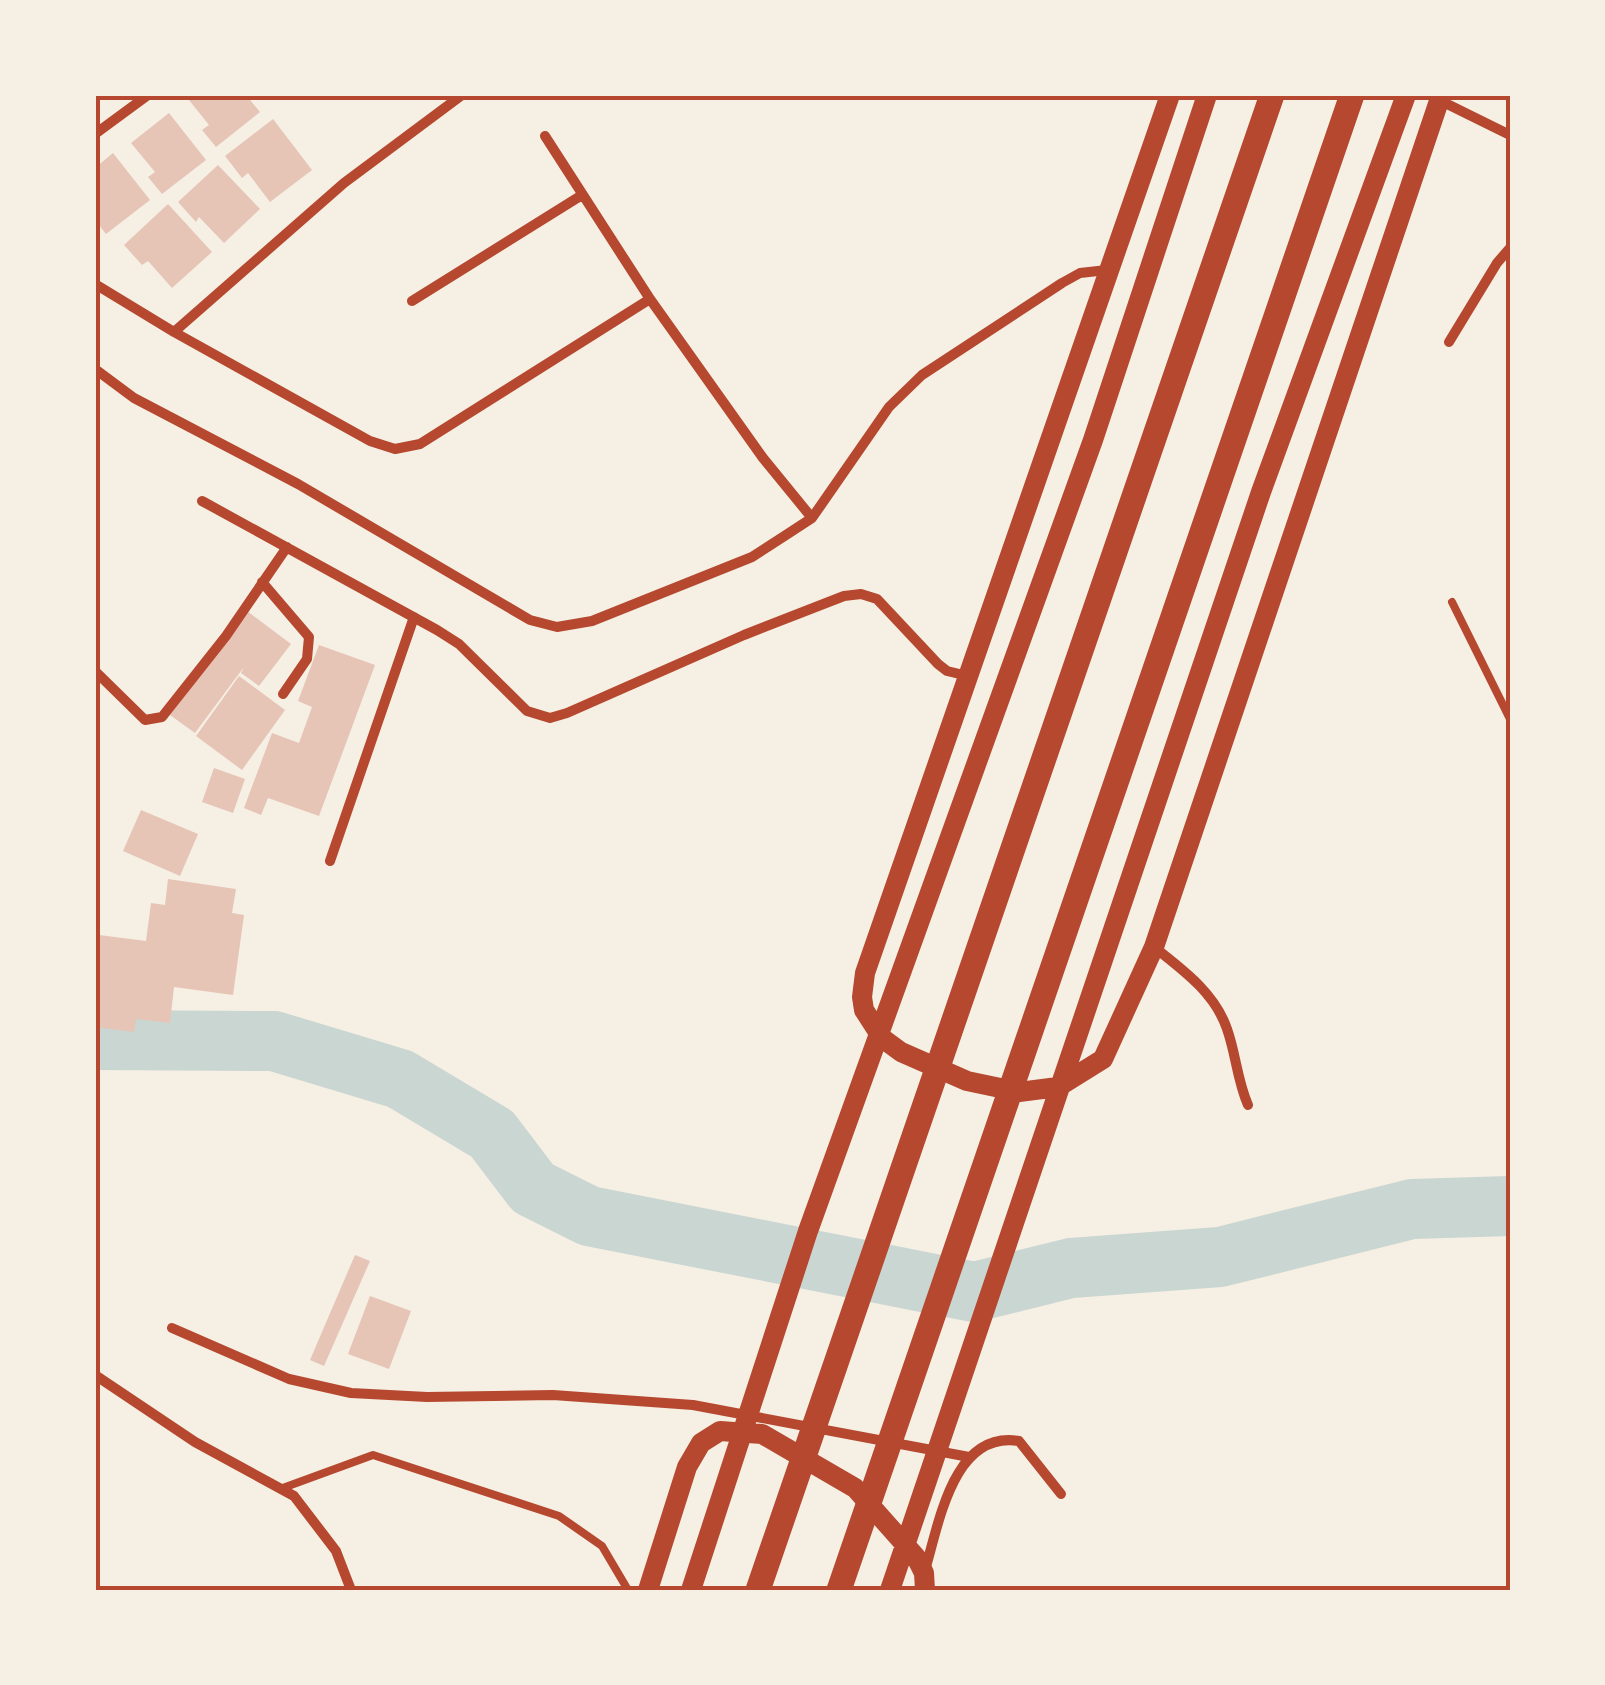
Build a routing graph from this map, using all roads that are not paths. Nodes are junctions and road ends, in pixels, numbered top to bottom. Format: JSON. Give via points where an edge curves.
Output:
{"nodes":[{"id":1,"x":148,"y":95,"type":"edge"},
{"id":2,"x":462,"y":95,"type":"edge"},
{"id":3,"x":1170,"y":95,"type":"edge"},
{"id":4,"x":1207,"y":95,"type":"edge"},
{"id":5,"x":1272,"y":95,"type":"edge"},
{"id":6,"x":1352,"y":95,"type":"edge"},
{"id":7,"x":1406,"y":95,"type":"edge"},
{"id":8,"x":1440,"y":98,"type":"edge"},
{"id":9,"x":95,"y":134,"type":"edge"},
{"id":10,"x":545,"y":136,"type":"dead end"},
{"id":11,"x":1510,"y":136,"type":"edge"},
{"id":12,"x":582,"y":195,"type":"junction"},
{"id":13,"x":1510,"y":248,"type":"edge"},
{"id":14,"x":1107,"y":270,"type":"junction"},
{"id":15,"x":95,"y":284,"type":"edge"},
{"id":16,"x":650,"y":299,"type":"junction"},
{"id":17,"x":412,"y":301,"type":"dead end"},
{"id":18,"x":174,"y":332,"type":"junction"},
{"id":19,"x":1449,"y":342,"type":"dead end"},
{"id":20,"x":95,"y":369,"type":"edge"},
{"id":21,"x":202,"y":501,"type":"dead end"},
{"id":22,"x":812,"y":518,"type":"junction"},
{"id":23,"x":287,"y":547,"type":"junction"},
{"id":24,"x":262,"y":582,"type":"junction"},
{"id":25,"x":1452,"y":602,"type":"dead end"},
{"id":26,"x":414,"y":617,"type":"junction"},
{"id":27,"x":95,"y":670,"type":"edge"},
{"id":28,"x":968,"y":676,"type":"junction"},
{"id":29,"x":283,"y":694,"type":"dead end"},
{"id":30,"x":1510,"y":719,"type":"edge"},
{"id":31,"x":330,"y":861,"type":"dead end"},
{"id":32,"x":1154,"y":946,"type":"junction"},
{"id":33,"x":1248,"y":1105,"type":"dead end"},
{"id":34,"x":172,"y":1328,"type":"dead end"},
{"id":35,"x":95,"y":1375,"type":"edge"},
{"id":36,"x":969,"y":1457,"type":"junction"},
{"id":37,"x":280,"y":1488,"type":"junction"},
{"id":38,"x":1061,"y":1494,"type":"dead end"},
{"id":39,"x":924,"y":1581,"type":"edge"},
{"id":40,"x":352,"y":1590,"type":"edge"},
{"id":41,"x":628,"y":1590,"type":"edge"},
{"id":42,"x":648,"y":1590,"type":"edge"},
{"id":43,"x":691,"y":1590,"type":"edge"},
{"id":44,"x":758,"y":1590,"type":"edge"},
{"id":45,"x":839,"y":1590,"type":"edge"},
{"id":46,"x":890,"y":1590,"type":"edge"}],
"edges":[{"from":1,"to":9,"type":"street"},
{"from":2,"to":18,"type":"street","via":[[344,182]]},
{"from":3,"to":14,"type":"main road"},
{"from":4,"to":43,"type":"main road","via":[[1093,440],[808,1231]]},
{"from":5,"to":44,"type":"main road"},
{"from":6,"to":45,"type":"main road"},
{"from":7,"to":46,"type":"main road","via":[[1261,492]]},
{"from":8,"to":11,"type":"street"},
{"from":8,"to":32,"type":"main road"},
{"from":10,"to":12,"type":"street"},
{"from":12,"to":16,"type":"street"},
{"from":12,"to":17,"type":"street"},
{"from":13,"to":19,"type":"street"},
{"from":14,"to":22,"type":"street","via":[[1062,282],[922,374],[889,407]]},
{"from":14,"to":28,"type":"main road"},
{"from":15,"to":18,"type":"street"},
{"from":16,"to":18,"type":"street","via":[[420,444],[395,449]]},
{"from":16,"to":22,"type":"street"},
{"from":20,"to":22,"type":"street","via":[[134,398],[298,484],[530,620],[557,627],[592,621],[752,556]]},
{"from":21,"to":23,"type":"street"},
{"from":23,"to":24,"type":"street"},
{"from":23,"to":26,"type":"street"},
{"from":24,"to":27,"type":"street","via":[[162,717],[144,720]]},
{"from":24,"to":29,"type":"street","via":[[309,637],[306,659]]},
{"from":25,"to":30,"type":"lane"},
{"from":26,"to":28,"type":"street","via":[[459,644],[541,717],[567,713],[744,635],[861,594],[877,599],[947,671]]},
{"from":26,"to":31,"type":"street"},
{"from":28,"to":32,"type":"main road","via":[[866,974],[864,1010],[882,1038],[967,1081],[1019,1092],[1058,1087],[1103,1059]]},
{"from":32,"to":33,"type":"street","via":[[1212,999],[1227,1027]]},
{"from":34,"to":36,"type":"street","via":[[289,1379],[351,1393],[553,1395],[693,1405]]},
{"from":35,"to":37,"type":"street","via":[[195,1442]]},
{"from":36,"to":38,"type":"street","via":[[1004,1438],[1018,1441]]},
{"from":36,"to":39,"type":"street","via":[[951,1487]]},
{"from":37,"to":40,"type":"street","via":[[294,1496],[336,1551]]},
{"from":37,"to":41,"type":"lane","via":[[373,1454],[559,1516],[602,1546]]},
{"from":39,"to":42,"type":"main road","via":[[916,1557],[855,1488],[762,1434],[720,1430],[701,1443],[687,1467]]}]}
